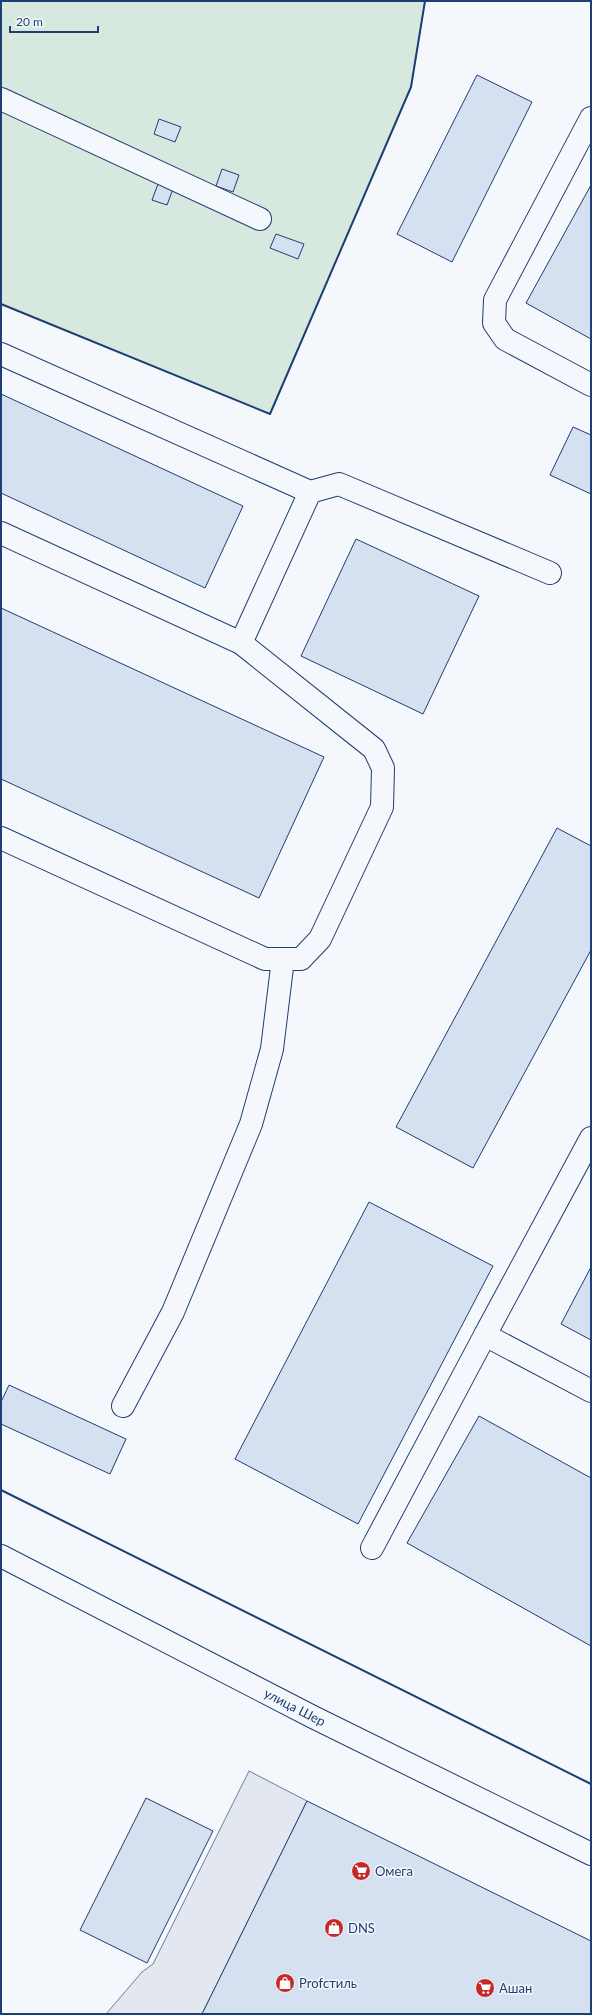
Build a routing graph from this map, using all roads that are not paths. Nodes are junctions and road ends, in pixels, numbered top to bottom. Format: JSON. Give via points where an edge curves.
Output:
{"nodes":[{"id":1,"x":1,"y":99,"type":"edge"},
{"id":2,"x":591,"y":118,"type":"edge"},
{"id":3,"x":260,"y":219,"type":"dead end"},
{"id":4,"x":1,"y":354,"type":"edge"},
{"id":5,"x":591,"y":385,"type":"edge"},
{"id":6,"x":310,"y":492,"type":"junction"},
{"id":7,"x":1,"y":533,"type":"edge"},
{"id":8,"x":550,"y":573,"type":"dead end"},
{"id":9,"x":241,"y":643,"type":"junction"},
{"id":10,"x":1,"y":838,"type":"edge"},
{"id":11,"x":283,"y":959,"type":"junction"},
{"id":12,"x":591,"y":1138,"type":"edge"},
{"id":13,"x":485,"y":1335,"type":"junction"},
{"id":14,"x":591,"y":1391,"type":"edge"},
{"id":15,"x":123,"y":1406,"type":"dead end"},
{"id":16,"x":372,"y":1548,"type":"dead end"},
{"id":17,"x":1,"y":1556,"type":"edge"},
{"id":18,"x":591,"y":1854,"type":"edge"}],
"edges":[{"from":1,"to":3,"type":"street"},
{"from":2,"to":5,"type":"street","via":[[495,300],[494,323],[505,339]]},
{"from":4,"to":6,"type":"street"},
{"from":6,"to":8,"type":"street","via":[[339,484]]},
{"from":6,"to":9,"type":"street"},
{"from":7,"to":9,"type":"street"},
{"from":9,"to":11,"type":"street","via":[[374,749],[383,768],[382,807],[320,939],[301,959]]},
{"from":10,"to":11,"type":"street","via":[[265,959]]},
{"from":11,"to":15,"type":"street","via":[[272,1049],[250,1124],[173,1312]]},
{"from":12,"to":13,"type":"street"},
{"from":13,"to":14,"type":"street"},
{"from":13,"to":16,"type":"street"},
{"from":17,"to":18,"type":"street","name":"улица Шер","via":[[313,1717]]}]}
